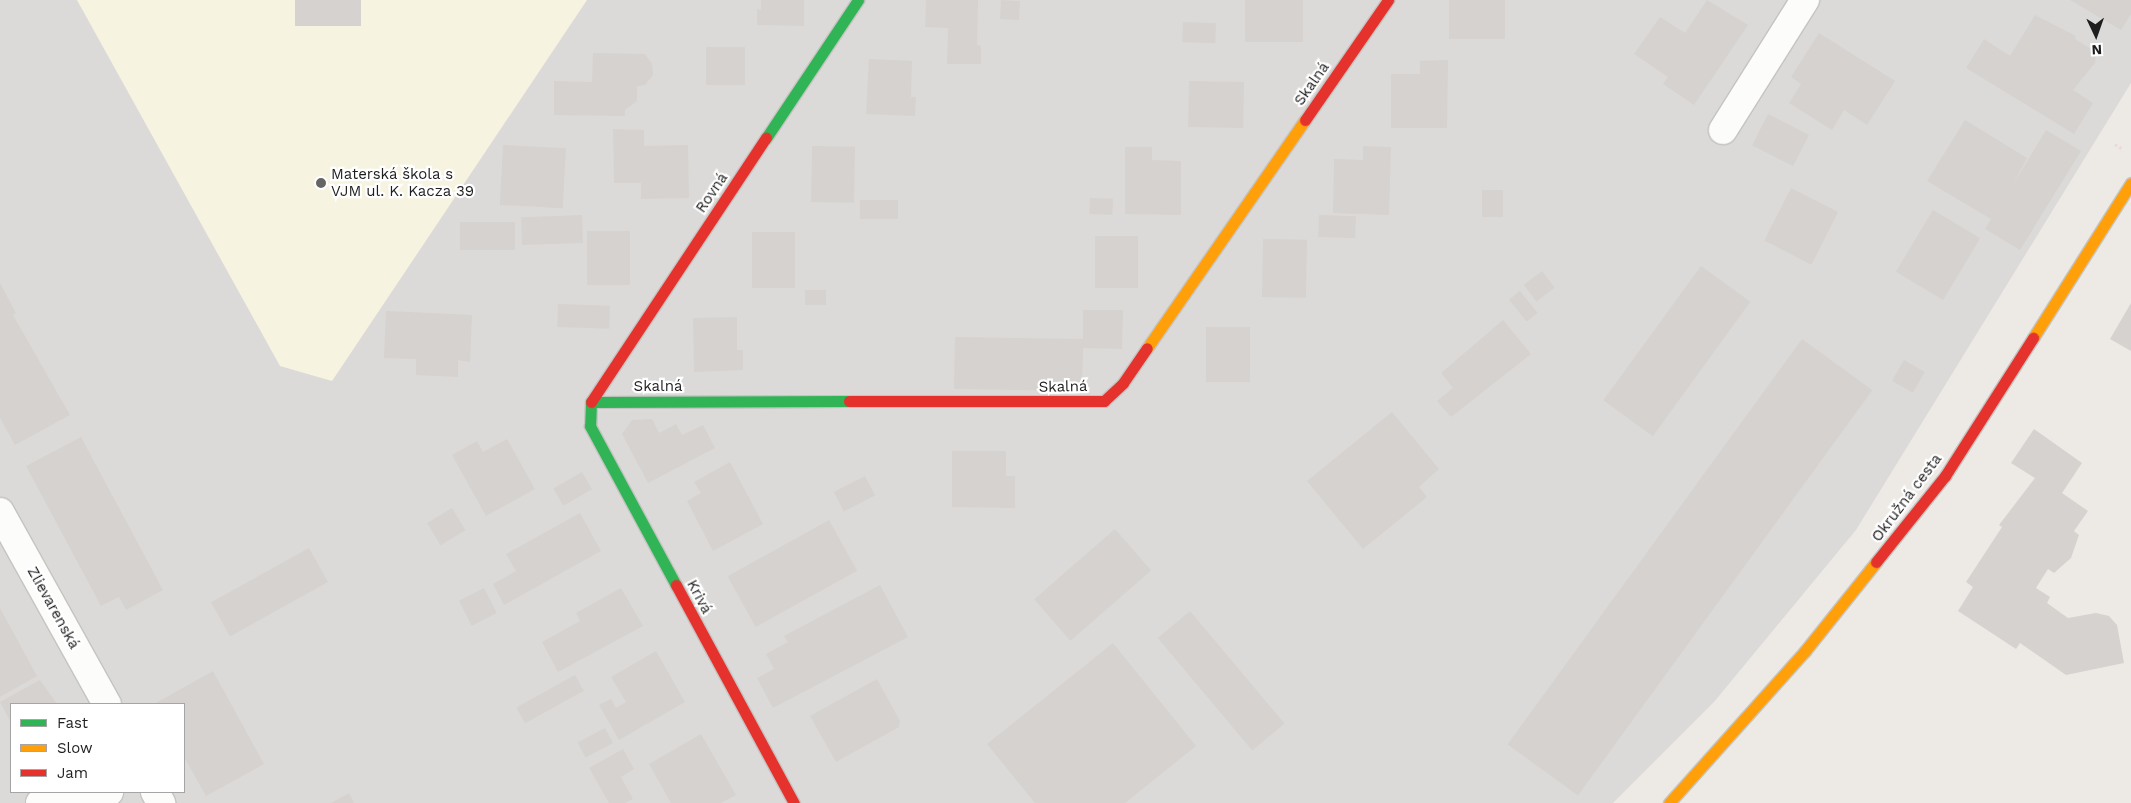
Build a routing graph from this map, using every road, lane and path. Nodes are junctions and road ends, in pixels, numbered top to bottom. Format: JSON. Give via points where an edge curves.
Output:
{"nodes":[{"id":1,"x":858,"y":0,"type":"edge"},
{"id":2,"x":1388,"y":0,"type":"edge"},
{"id":3,"x":1805,"y":0,"type":"edge"},
{"id":4,"x":1723,"y":130,"type":"dead end"},
{"id":5,"x":2131,"y":183,"type":"edge"},
{"id":6,"x":591,"y":402,"type":"junction"},
{"id":7,"x":0,"y":512,"type":"edge"},
{"id":8,"x":106,"y":703,"type":"edge"},
{"id":9,"x":103,"y":793,"type":"edge"},
{"id":10,"x":40,"y":803,"type":"edge"},
{"id":11,"x":794,"y":803,"type":"edge"},
{"id":12,"x":1669,"y":803,"type":"edge"}],
"edges":[{"from":1,"to":6,"type":"street","name":"Rovná"},
{"from":2,"to":6,"type":"street","name":"Skalná","via":[[1123,383],[1104,401]]},
{"from":3,"to":4,"type":"street"},
{"from":5,"to":12,"type":"street","name":"Okružná cesta","via":[[1944,476],[1805,651]]},
{"from":6,"to":11,"type":"street","name":"Krivá","via":[[590,426]]},
{"from":7,"to":8,"type":"street","name":"Zlievarenská"},
{"from":9,"to":10,"type":"street"}]}
